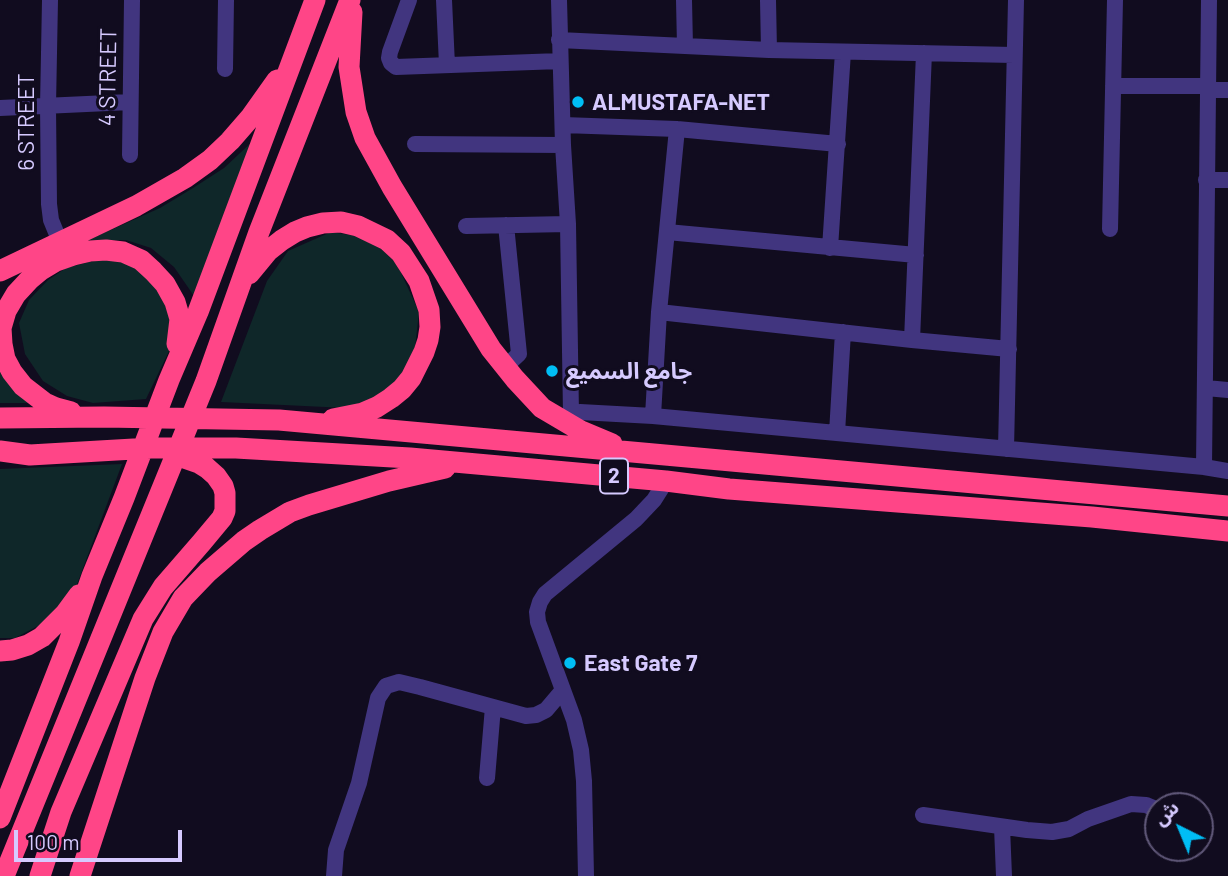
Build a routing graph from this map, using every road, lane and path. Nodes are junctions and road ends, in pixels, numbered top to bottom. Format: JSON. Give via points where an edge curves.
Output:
{"nodes":[{"id":1,"x":50,"y":0,"type":"edge"},
{"id":2,"x":132,"y":0,"type":"edge"},
{"id":3,"x":226,"y":0,"type":"edge"},
{"id":4,"x":315,"y":0,"type":"edge"},
{"id":5,"x":352,"y":0,"type":"edge"},
{"id":6,"x":409,"y":0,"type":"edge"},
{"id":7,"x":444,"y":0,"type":"edge"},
{"id":8,"x":559,"y":0,"type":"edge"},
{"id":9,"x":684,"y":0,"type":"edge"},
{"id":10,"x":768,"y":0,"type":"edge"},
{"id":11,"x":1016,"y":0,"type":"edge"},
{"id":12,"x":1115,"y":0,"type":"edge"},
{"id":13,"x":1209,"y":0,"type":"edge"},
{"id":14,"x":305,"y":25,"type":"junction"},
{"id":15,"x":559,"y":40,"type":"junction"},
{"id":16,"x":685,"y":46,"type":"junction"},
{"id":17,"x":769,"y":50,"type":"junction"},
{"id":18,"x":843,"y":51,"type":"junction"},
{"id":19,"x":924,"y":53,"type":"junction"},
{"id":20,"x":1014,"y":55,"type":"junction"},
{"id":21,"x":560,"y":61,"type":"junction"},
{"id":22,"x":447,"y":65,"type":"junction"},
{"id":23,"x":225,"y":69,"type":"dead end"},
{"id":24,"x":1113,"y":86,"type":"junction"},
{"id":25,"x":1208,"y":88,"type":"junction"},
{"id":26,"x":1228,"y":90,"type":"edge"},
{"id":27,"x":130,"y":102,"type":"junction"},
{"id":28,"x":48,"y":106,"type":"junction"},
{"id":29,"x":0,"y":108,"type":"edge"},
{"id":30,"x":563,"y":125,"type":"junction"},
{"id":31,"x":677,"y":129,"type":"junction"},
{"id":32,"x":415,"y":144,"type":"dead end"},
{"id":33,"x":838,"y":144,"type":"junction"},
{"id":34,"x":563,"y":145,"type":"junction"},
{"id":35,"x":130,"y":155,"type":"dead end"},
{"id":36,"x":1206,"y":180,"type":"junction"},
{"id":37,"x":1228,"y":180,"type":"edge"},
{"id":38,"x":568,"y":224,"type":"junction"},
{"id":39,"x":506,"y":225,"type":"junction"},
{"id":40,"x":466,"y":226,"type":"dead end"},
{"id":41,"x":1110,"y":229,"type":"dead end"},
{"id":42,"x":667,"y":232,"type":"junction"},
{"id":43,"x":60,"y":242,"type":"junction"},
{"id":44,"x":830,"y":248,"type":"junction"},
{"id":45,"x":916,"y":255,"type":"junction"},
{"id":46,"x":0,"y":271,"type":"edge"},
{"id":47,"x":237,"y":293,"type":"junction"},
{"id":48,"x":659,"y":312,"type":"junction"},
{"id":49,"x":843,"y":332,"type":"junction"},
{"id":50,"x":912,"y":340,"type":"junction"},
{"id":51,"x":1009,"y":349,"type":"junction"},
{"id":52,"x":505,"y":367,"type":"junction"},
{"id":53,"x":171,"y":374,"type":"junction"},
{"id":54,"x":1206,"y":387,"type":"junction"},
{"id":55,"x":1228,"y":390,"type":"edge"},
{"id":56,"x":653,"y":416,"type":"junction"},
{"id":57,"x":104,"y":417,"type":"junction"},
{"id":58,"x":0,"y":418,"type":"edge"},
{"id":59,"x":567,"y":418,"type":"junction"},
{"id":60,"x":279,"y":420,"type":"junction"},
{"id":61,"x":837,"y":433,"type":"junction"},
{"id":62,"x":151,"y":448,"type":"junction"},
{"id":63,"x":1006,"y":449,"type":"junction"},
{"id":64,"x":0,"y":451,"type":"edge"},
{"id":65,"x":30,"y":454,"type":"junction"},
{"id":66,"x":665,"y":456,"type":"junction"},
{"id":67,"x":0,"y":460,"type":"edge"},
{"id":68,"x":485,"y":465,"type":"junction"},
{"id":69,"x":1204,"y":467,"type":"junction"},
{"id":70,"x":1228,"y":471,"type":"edge"},
{"id":71,"x":666,"y":481,"type":"junction"},
{"id":72,"x":1228,"y":506,"type":"edge"},
{"id":73,"x":1228,"y":531,"type":"edge"},
{"id":74,"x":92,"y":576,"type":"junction"},
{"id":75,"x":0,"y":652,"type":"edge"},
{"id":76,"x":563,"y":690,"type":"junction"},
{"id":77,"x":493,"y":707,"type":"junction"},
{"id":78,"x":487,"y":778,"type":"dead end"},
{"id":79,"x":1144,"y":805,"type":"edge"},
{"id":80,"x":923,"y":815,"type":"dead end"},
{"id":81,"x":0,"y":818,"type":"edge"},
{"id":82,"x":1002,"y":827,"type":"junction"},
{"id":83,"x":4,"y":876,"type":"edge"},
{"id":84,"x":40,"y":876,"type":"edge"},
{"id":85,"x":80,"y":876,"type":"edge"},
{"id":86,"x":334,"y":876,"type":"edge"},
{"id":87,"x":586,"y":876,"type":"edge"},
{"id":88,"x":1003,"y":876,"type":"edge"}],
"edges":[{"from":1,"to":28,"type":"street","name":"6 STREET"},
{"from":2,"to":27,"type":"street","name":"4 STREET"},
{"from":3,"to":23,"type":"street"},
{"from":4,"to":14,"type":"highway"},
{"from":5,"to":47,"type":"highway"},
{"from":5,"to":52,"type":"highway","via":[[349,67],[365,138]]},
{"from":6,"to":22,"type":"street","via":[[390,52],[391,63],[402,67]]},
{"from":7,"to":22,"type":"street"},
{"from":8,"to":15,"type":"street"},
{"from":9,"to":16,"type":"street"},
{"from":10,"to":17,"type":"street"},
{"from":11,"to":20,"type":"street"},
{"from":12,"to":24,"type":"street"},
{"from":13,"to":25,"type":"street"},
{"from":14,"to":43,"type":"highway","via":[[267,96],[210,160],[160,193]]},
{"from":14,"to":53,"type":"highway"},
{"from":15,"to":16,"type":"street"},
{"from":15,"to":21,"type":"street"},
{"from":16,"to":17,"type":"street"},
{"from":17,"to":18,"type":"street"},
{"from":18,"to":19,"type":"street"},
{"from":18,"to":33,"type":"street"},
{"from":19,"to":20,"type":"street"},
{"from":19,"to":45,"type":"street"},
{"from":20,"to":51,"type":"street"},
{"from":21,"to":22,"type":"street"},
{"from":21,"to":30,"type":"street"},
{"from":24,"to":25,"type":"street"},
{"from":24,"to":41,"type":"street"},
{"from":25,"to":26,"type":"street"},
{"from":25,"to":36,"type":"street"},
{"from":27,"to":28,"type":"street"},
{"from":27,"to":35,"type":"street","name":"4 STREET"},
{"from":28,"to":29,"type":"street"},
{"from":28,"to":43,"type":"street","name":"6 STREET","via":[[49,204]]},
{"from":30,"to":31,"type":"street"},
{"from":30,"to":34,"type":"street"},
{"from":31,"to":33,"type":"street"},
{"from":31,"to":42,"type":"street"},
{"from":32,"to":34,"type":"street"},
{"from":33,"to":44,"type":"street"},
{"from":34,"to":38,"type":"street"},
{"from":36,"to":37,"type":"street"},
{"from":36,"to":54,"type":"street"},
{"from":38,"to":39,"type":"street"},
{"from":38,"to":59,"type":"street"},
{"from":39,"to":40,"type":"street"},
{"from":39,"to":52,"type":"street","via":[[519,354]]},
{"from":42,"to":44,"type":"street"},
{"from":42,"to":48,"type":"street"},
{"from":43,"to":46,"type":"highway"},
{"from":44,"to":45,"type":"street"},
{"from":45,"to":50,"type":"street"},
{"from":47,"to":60,"type":"highway","via":[[268,251],[282,240],[307,227],[341,222],[387,240],[411,267],[425,296],[428,340],[402,389],[363,413],[327,420]]},
{"from":47,"to":83,"type":"highway","via":[[206,381]]},
{"from":48,"to":49,"type":"street"},
{"from":48,"to":56,"type":"street"},
{"from":49,"to":50,"type":"street"},
{"from":49,"to":61,"type":"street"},
{"from":50,"to":51,"type":"street"},
{"from":51,"to":63,"type":"street"},
{"from":52,"to":59,"type":"highway","via":[[542,408]]},
{"from":53,"to":57,"type":"highway","via":[[180,319],[165,284],[153,271],[141,260],[106,250],[55,261],[29,280],[6,311],[2,328],[5,359],[23,386],[45,403],[67,412]]},
{"from":53,"to":74,"type":"highway"},
{"from":54,"to":55,"type":"street"},
{"from":54,"to":69,"type":"street"},
{"from":56,"to":59,"type":"street","via":[[580,412]]},
{"from":56,"to":61,"type":"street"},
{"from":57,"to":58,"type":"highway","number":"2"},
{"from":57,"to":60,"type":"highway","number":"2"},
{"from":59,"to":66,"type":"highway","via":[[609,443]]},
{"from":60,"to":66,"type":"highway","number":"2"},
{"from":61,"to":63,"type":"street"},
{"from":62,"to":65,"type":"highway","number":"2"},
{"from":62,"to":68,"type":"highway","number":"2","via":[[236,448]]},
{"from":62,"to":84,"type":"highway","via":[[207,468],[223,486],[225,511],[143,619],[61,812]]},
{"from":63,"to":69,"type":"street"},
{"from":64,"to":65,"type":"highway","number":"2"},
{"from":65,"to":67,"type":"highway"},
{"from":66,"to":72,"type":"highway","number":"2"},
{"from":68,"to":71,"type":"highway","number":"2"},
{"from":68,"to":85,"type":"highway","via":[[412,475],[290,512],[260,530],[199,580],[174,610],[155,651]]},
{"from":69,"to":70,"type":"street"},
{"from":71,"to":73,"type":"highway","number":"2"},
{"from":71,"to":76,"type":"street","via":[[646,510],[540,602],[538,622]]},
{"from":74,"to":75,"type":"highway","via":[[65,614],[41,637]]},
{"from":74,"to":81,"type":"highway"},
{"from":76,"to":77,"type":"street","via":[[536,715],[520,716]]},
{"from":76,"to":87,"type":"street","via":[[581,750]]},
{"from":77,"to":78,"type":"street"},
{"from":77,"to":86,"type":"street","via":[[399,682],[382,690],[359,783],[336,850]]},
{"from":79,"to":82,"type":"street","via":[[1131,804],[1052,832]]},
{"from":80,"to":82,"type":"street"},
{"from":82,"to":88,"type":"street"}]}
